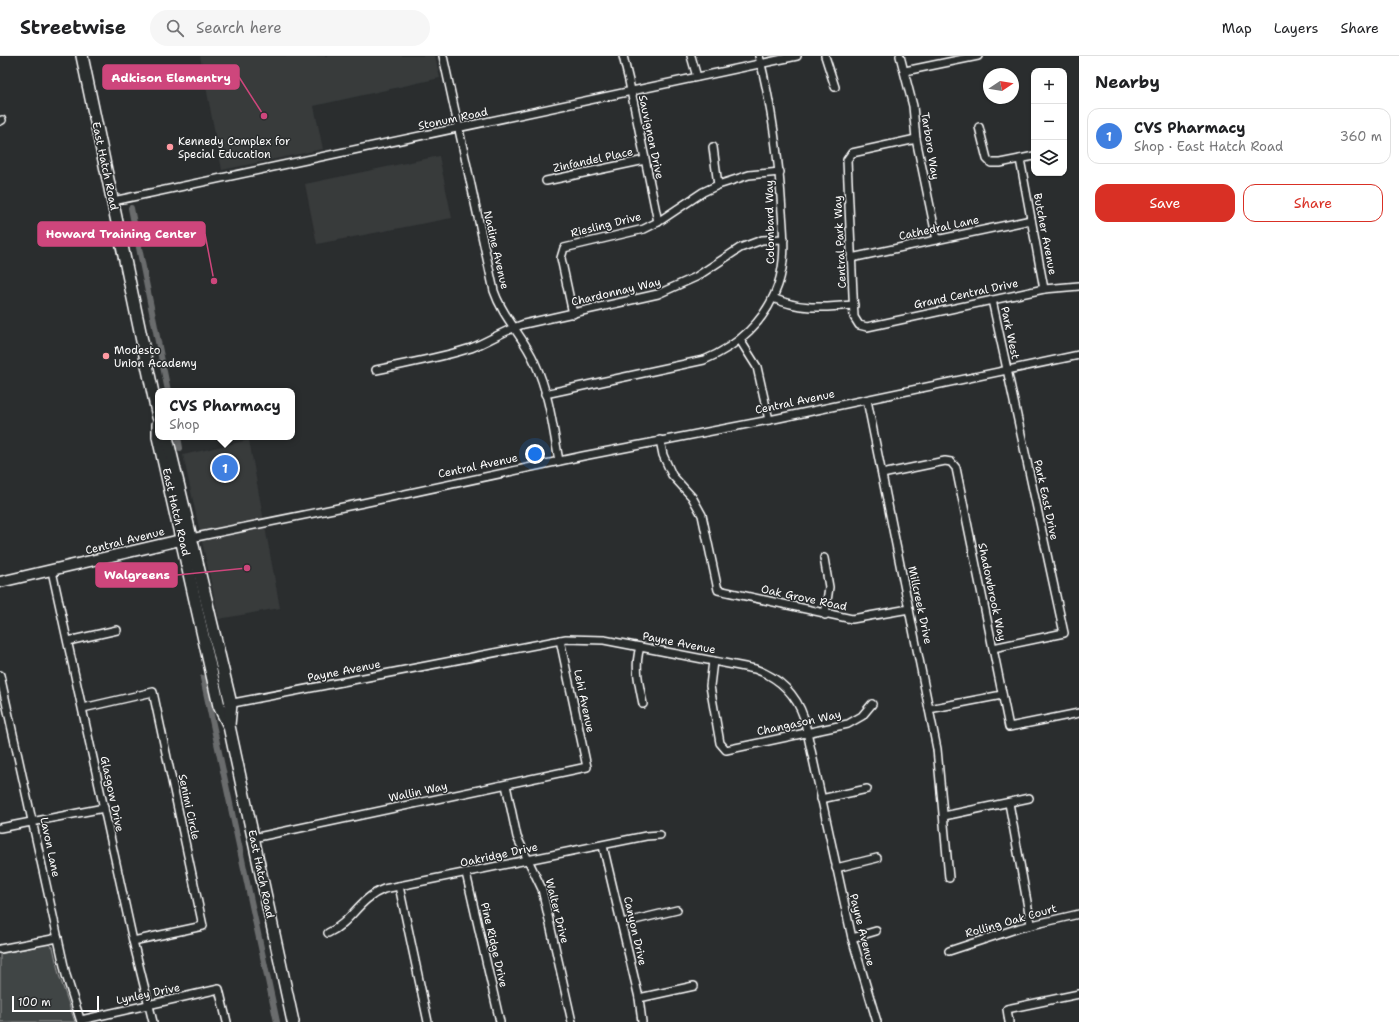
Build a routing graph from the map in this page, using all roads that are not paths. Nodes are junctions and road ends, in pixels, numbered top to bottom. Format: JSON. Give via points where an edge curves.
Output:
{"nodes":[{"id":1,"x":82,"y":56,"type":"edge"},
{"id":2,"x":444,"y":56,"type":"edge"},
{"id":3,"x":623,"y":56,"type":"edge"},
{"id":4,"x":691,"y":56,"type":"edge"},
{"id":5,"x":759,"y":56,"type":"edge"},
{"id":6,"x":798,"y":56,"type":"edge"},
{"id":7,"x":825,"y":56,"type":"edge"},
{"id":8,"x":900,"y":56,"type":"edge"},
{"id":9,"x":978,"y":56,"type":"edge"},
{"id":10,"x":761,"y":64,"type":"junction"},
{"id":11,"x":905,"y":71,"type":"junction"},
{"id":12,"x":697,"y":77,"type":"junction"},
{"id":13,"x":835,"y":87,"type":"dead end"},
{"id":14,"x":630,"y":92,"type":"junction"},
{"id":15,"x":979,"y":127,"type":"dead end"},
{"id":16,"x":458,"y":129,"type":"junction"},
{"id":17,"x":916,"y":139,"type":"junction"},
{"id":18,"x":713,"y":147,"type":"dead end"},
{"id":19,"x":1031,"y":157,"type":"edge"},
{"id":20,"x":1020,"y":159,"type":"junction"},
{"id":21,"x":645,"y":160,"type":"junction"},
{"id":22,"x":780,"y":172,"type":"junction"},
{"id":23,"x":546,"y":181,"type":"dead end"},
{"id":24,"x":718,"y":184,"type":"junction"},
{"id":25,"x":113,"y":201,"type":"junction"},
{"id":26,"x":1031,"y":220,"type":"junction"},
{"id":27,"x":658,"y":222,"type":"junction"},
{"id":28,"x":784,"y":239,"type":"junction"},
{"id":29,"x":937,"y":240,"type":"junction"},
{"id":30,"x":852,"y":258,"type":"junction"},
{"id":31,"x":1079,"y":286,"type":"edge"},
{"id":32,"x":1044,"y":289,"type":"junction"},
{"id":33,"x":773,"y":298,"type":"junction"},
{"id":34,"x":992,"y":300,"type":"junction"},
{"id":35,"x":854,"y":305,"type":"junction"},
{"id":36,"x":573,"y":314,"type":"junction"},
{"id":37,"x":859,"y":325,"type":"joint"},
{"id":38,"x":514,"y":327,"type":"junction"},
{"id":39,"x":740,"y":340,"type":"junction"},
{"id":40,"x":1079,"y":355,"type":"edge"},
{"id":41,"x":376,"y":370,"type":"dead end"},
{"id":42,"x":1007,"y":371,"type":"junction"},
{"id":43,"x":545,"y":394,"type":"junction"},
{"id":44,"x":867,"y":400,"type":"junction"},
{"id":45,"x":155,"y":402,"type":"edge"},
{"id":46,"x":769,"y":420,"type":"junction"},
{"id":47,"x":159,"y":440,"type":"edge"},
{"id":48,"x":168,"y":440,"type":"edge"},
{"id":49,"x":660,"y":440,"type":"junction"},
{"id":50,"x":559,"y":461,"type":"junction"},
{"id":51,"x":882,"y":474,"type":"junction"},
{"id":52,"x":187,"y":539,"type":"junction"},
{"id":53,"x":824,"y":558,"type":"dead end"},
{"id":54,"x":52,"y":570,"type":"junction"},
{"id":55,"x":0,"y":582,"type":"edge"},
{"id":56,"x":909,"y":609,"type":"junction"},
{"id":57,"x":825,"y":614,"type":"junction"},
{"id":58,"x":117,"y":630,"type":"dead end"},
{"id":59,"x":560,"y":640,"type":"junction"},
{"id":60,"x":68,"y":641,"type":"junction"},
{"id":61,"x":640,"y":647,"type":"junction"},
{"id":62,"x":993,"y":648,"type":"junction"},
{"id":63,"x":713,"y":661,"type":"junction"},
{"id":64,"x":0,"y":675,"type":"edge"},
{"id":65,"x":1002,"y":695,"type":"junction"},
{"id":66,"x":643,"y":704,"type":"dead end"},
{"id":67,"x":872,"y":704,"type":"dead end"},
{"id":68,"x":225,"y":705,"type":"junction"},
{"id":69,"x":82,"y":708,"type":"junction"},
{"id":70,"x":930,"y":709,"type":"junction"},
{"id":71,"x":1079,"y":713,"type":"edge"},
{"id":72,"x":807,"y":731,"type":"junction"},
{"id":73,"x":587,"y":767,"type":"joint"},
{"id":74,"x":506,"y":785,"type":"junction"},
{"id":75,"x":867,"y":789,"type":"dead end"},
{"id":76,"x":1029,"y":798,"type":"dead end"},
{"id":77,"x":821,"y":799,"type":"junction"},
{"id":78,"x":1009,"y":803,"type":"junction"},
{"id":79,"x":104,"y":808,"type":"junction"},
{"id":80,"x":944,"y":816,"type":"junction"},
{"id":81,"x":33,"y":821,"type":"junction"},
{"id":82,"x":0,"y":828,"type":"edge"},
{"id":83,"x":660,"y":835,"type":"dead end"},
{"id":84,"x":253,"y":838,"type":"junction"},
{"id":85,"x":603,"y":846,"type":"junction"},
{"id":86,"x":877,"y":858,"type":"dead end"},
{"id":87,"x":528,"y":859,"type":"junction"},
{"id":88,"x":836,"y":868,"type":"junction"},
{"id":89,"x":466,"y":873,"type":"junction"},
{"id":90,"x":950,"y":878,"type":"dead end"},
{"id":91,"x":399,"y":886,"type":"junction"},
{"id":92,"x":677,"y":910,"type":"dead end"},
{"id":93,"x":1079,"y":914,"type":"edge"},
{"id":94,"x":622,"y":923,"type":"junction"},
{"id":95,"x":1031,"y":924,"type":"junction"},
{"id":96,"x":876,"y":932,"type":"dead end"},
{"id":97,"x":328,"y":933,"type":"dead end"},
{"id":98,"x":58,"y":938,"type":"junction"},
{"id":99,"x":852,"y":938,"type":"junction"},
{"id":100,"x":133,"y":941,"type":"junction"},
{"id":101,"x":0,"y":950,"type":"edge"},
{"id":102,"x":949,"y":951,"type":"dead end"},
{"id":103,"x":694,"y":986,"type":"dead end"},
{"id":104,"x":1079,"y":994,"type":"edge"},
{"id":105,"x":639,"y":998,"type":"junction"},
{"id":106,"x":149,"y":1004,"type":"junction"},
{"id":107,"x":81,"y":1021,"type":"edge"},
{"id":108,"x":152,"y":1022,"type":"edge"},
{"id":109,"x":226,"y":1022,"type":"edge"},
{"id":110,"x":293,"y":1022,"type":"edge"},
{"id":111,"x":428,"y":1022,"type":"edge"},
{"id":112,"x":500,"y":1022,"type":"edge"},
{"id":113,"x":572,"y":1022,"type":"edge"},
{"id":114,"x":642,"y":1022,"type":"edge"},
{"id":115,"x":877,"y":1022,"type":"edge"},
{"id":116,"x":1009,"y":1022,"type":"edge"}],
"edges":[{"from":1,"to":25,"type":"main road","name":"East Hatch Road"},
{"from":2,"to":16,"type":"street","name":"Nadine Avenue"},
{"from":3,"to":14,"type":"street","name":"Sauvignon Drive"},
{"from":4,"to":12,"type":"street"},
{"from":5,"to":10,"type":"street","name":"Colombard Way"},
{"from":6,"to":10,"type":"street","name":"Stonum Road"},
{"from":7,"to":13,"type":"street"},
{"from":8,"to":11,"type":"street","name":"Tarboro Way"},
{"from":9,"to":11,"type":"street"},
{"from":10,"to":12,"type":"street","name":"Stonum Road"},
{"from":10,"to":22,"type":"street","name":"Colombard Way"},
{"from":11,"to":17,"type":"street","name":"Tarboro Way","via":[[913,106]]},
{"from":12,"to":14,"type":"street","name":"Stonum Road"},
{"from":14,"to":16,"type":"street","name":"Stonum Road"},
{"from":14,"to":21,"type":"street","name":"Sauvignon Drive"},
{"from":15,"to":20,"type":"street","via":[[987,159],[991,163]]},
{"from":16,"to":25,"type":"street","name":"Stonum Road"},
{"from":16,"to":38,"type":"street","name":"Nadine Avenue","via":[[494,291],[502,310]]},
{"from":17,"to":29,"type":"street","name":"Tarboro Way"},
{"from":17,"to":30,"type":"street","name":"Central Park Way","via":[[852,153],[849,156],[847,163]]},
{"from":18,"to":24,"type":"street"},
{"from":19,"to":20,"type":"street"},
{"from":20,"to":26,"type":"street","name":"Butcher Avenue"},
{"from":21,"to":23,"type":"street","name":"Zinfandel Place"},
{"from":21,"to":27,"type":"street","name":"Sauvignon Drive"},
{"from":22,"to":24,"type":"street","name":"Riesling Drive"},
{"from":22,"to":28,"type":"street","name":"Colombard Way"},
{"from":24,"to":27,"type":"street","name":"Riesling Drive"},
{"from":25,"to":45,"type":"main road","name":"East Hatch Road"},
{"from":26,"to":29,"type":"street","name":"Cathedral Lane"},
{"from":26,"to":32,"type":"street","name":"Butcher Avenue"},
{"from":27,"to":36,"type":"street","name":"Riesling Drive","via":[[632,232],[564,248],[561,258]]},
{"from":28,"to":33,"type":"street","name":"Colombard Way","via":[[781,275]]},
{"from":28,"to":36,"type":"street","name":"Chardonnay Way","via":[[762,240],[740,248],[696,277],[658,294]]},
{"from":29,"to":30,"type":"street","name":"Cathedral Lane"},
{"from":30,"to":35,"type":"street","name":"Central Park Way"},
{"from":31,"to":32,"type":"street","name":"Grand Central Drive"},
{"from":32,"to":34,"type":"street","name":"Grand Central Drive"},
{"from":33,"to":35,"type":"street","via":[[809,308]]},
{"from":33,"to":39,"type":"street","name":"Colombard Way","via":[[758,321]]},
{"from":34,"to":37,"type":"street","name":"Grand Central Drive","via":[[867,327]]},
{"from":34,"to":42,"type":"street","name":"Park West"},
{"from":35,"to":37,"type":"street","name":"Central Park Way","via":[[854,317]]},
{"from":36,"to":38,"type":"street","name":"Chardonnay Way"},
{"from":38,"to":41,"type":"street","name":"Chardonnay Way","via":[[460,351]]},
{"from":38,"to":43,"type":"street","name":"Nadine Avenue","via":[[535,362]]},
{"from":39,"to":43,"type":"street","name":"Colombard Way","via":[[704,360]]},
{"from":39,"to":46,"type":"street","via":[[757,367]]},
{"from":40,"to":42,"type":"street","name":"Central Avenue"},
{"from":42,"to":44,"type":"street","name":"Central Avenue"},
{"from":42,"to":62,"type":"street","name":"Park East Drive","via":[[1064,634]]},
{"from":43,"to":50,"type":"street","name":"Nadine Avenue"},
{"from":44,"to":46,"type":"street","name":"Central Avenue"},
{"from":44,"to":51,"type":"street","name":"Millcreek Drive"},
{"from":46,"to":49,"type":"street","name":"Central Avenue"},
{"from":47,"to":52,"type":"main road","name":"East Hatch Road"},
{"from":48,"to":52,"type":"main road","name":"East Hatch Road"},
{"from":49,"to":50,"type":"street","name":"Central Avenue"},
{"from":49,"to":57,"type":"street","name":"Oak Grove Road","via":[[663,455],[672,475],[692,498],[702,515],[718,590]]},
{"from":50,"to":52,"type":"street","name":"Central Avenue"},
{"from":51,"to":56,"type":"street","name":"Millcreek Drive"},
{"from":51,"to":62,"type":"street","name":"Shadowbrook Way","via":[[945,461],[951,462],[956,468]]},
{"from":52,"to":54,"type":"street","name":"Central Avenue"},
{"from":52,"to":68,"type":"main road","name":"East Hatch Road"},
{"from":53,"to":57,"type":"street","via":[[828,587]]},
{"from":54,"to":55,"type":"street","name":"Central Avenue"},
{"from":54,"to":60,"type":"street","name":"Glasgow Drive"},
{"from":56,"to":57,"type":"street","name":"Oak Grove Road","via":[[860,619]]},
{"from":56,"to":70,"type":"street","name":"Millcreek Drive"},
{"from":58,"to":60,"type":"street"},
{"from":59,"to":61,"type":"street","name":"Payne Avenue","via":[[596,638]]},
{"from":59,"to":68,"type":"street","name":"Payne Avenue"},
{"from":59,"to":73,"type":"street","name":"Lehi Avenue"},
{"from":60,"to":69,"type":"street","name":"Glasgow Drive"},
{"from":61,"to":63,"type":"street","name":"Payne Avenue"},
{"from":61,"to":66,"type":"street","via":[[637,669]]},
{"from":62,"to":65,"type":"street","name":"Shadowbrook Way"},
{"from":63,"to":72,"type":"street","name":"Payne Avenue","via":[[755,670],[779,681],[797,701]]},
{"from":63,"to":72,"type":"street","name":"Changason Way","via":[[710,686],[720,742],[724,749]]},
{"from":64,"to":81,"type":"street","name":"Lavon Lane"},
{"from":65,"to":70,"type":"street"},
{"from":65,"to":71,"type":"street","name":"Shadowbrook Way","via":[[1009,727]]},
{"from":67,"to":72,"type":"street","name":"Changason Way","via":[[862,716],[848,724]]},
{"from":68,"to":84,"type":"main road","name":"East Hatch Road"},
{"from":69,"to":79,"type":"street","name":"Glasgow Drive"},
{"from":69,"to":100,"type":"street","name":"Senimi Circle","via":[[152,692],[198,902],[203,926]]},
{"from":70,"to":80,"type":"street","name":"Millcreek Drive"},
{"from":72,"to":77,"type":"street","name":"Payne Avenue"},
{"from":73,"to":74,"type":"street","name":"Wallin Way"},
{"from":74,"to":84,"type":"street","name":"Wallin Way"},
{"from":74,"to":87,"type":"street","name":"Walter Drive","via":[[517,837]]},
{"from":75,"to":77,"type":"street"},
{"from":76,"to":78,"type":"street"},
{"from":77,"to":88,"type":"street","name":"Payne Avenue"},
{"from":78,"to":80,"type":"street"},
{"from":78,"to":95,"type":"street"},
{"from":79,"to":81,"type":"street"},
{"from":79,"to":100,"type":"street","name":"Glasgow Drive"},
{"from":80,"to":90,"type":"street","name":"Millcreek Drive"},
{"from":81,"to":82,"type":"street"},
{"from":81,"to":98,"type":"street","name":"Lavon Lane"},
{"from":83,"to":85,"type":"street","name":"Oakridge Drive"},
{"from":84,"to":110,"type":"main road","name":"East Hatch Road"},
{"from":85,"to":87,"type":"street","name":"Oakridge Drive"},
{"from":85,"to":94,"type":"street","name":"Canyon Drive"},
{"from":86,"to":88,"type":"street"},
{"from":87,"to":89,"type":"street","name":"Oakridge Drive"},
{"from":87,"to":113,"type":"street","name":"Walter Drive","via":[[542,889]]},
{"from":88,"to":99,"type":"street","name":"Payne Avenue"},
{"from":89,"to":91,"type":"street","name":"Oakridge Drive"},
{"from":89,"to":112,"type":"street","name":"Pine Ridge Drive"},
{"from":91,"to":97,"type":"street","name":"Oakridge Drive","via":[[384,889],[369,897],[341,927]]},
{"from":91,"to":111,"type":"street"},
{"from":92,"to":94,"type":"street"},
{"from":93,"to":95,"type":"street","name":"Rolling Oak Court"},
{"from":94,"to":105,"type":"street","name":"Canyon Drive"},
{"from":95,"to":102,"type":"street","name":"Rolling Oak Court"},
{"from":96,"to":99,"type":"street"},
{"from":98,"to":101,"type":"street"},
{"from":98,"to":107,"type":"street","name":"Lavon Lane","via":[[73,1000]]},
{"from":99,"to":115,"type":"street","name":"Payne Avenue"},
{"from":100,"to":106,"type":"street","name":"Glasgow Drive"},
{"from":103,"to":105,"type":"street"},
{"from":104,"to":116,"type":"street","via":[[1007,1009]]},
{"from":105,"to":114,"type":"street","name":"Canyon Drive"},
{"from":106,"to":107,"type":"street","name":"Lynley Drive"},
{"from":106,"to":108,"type":"street","name":"Glasgow Drive"},
{"from":106,"to":109,"type":"street","name":"Lynley Drive","via":[[219,989]]}]}
